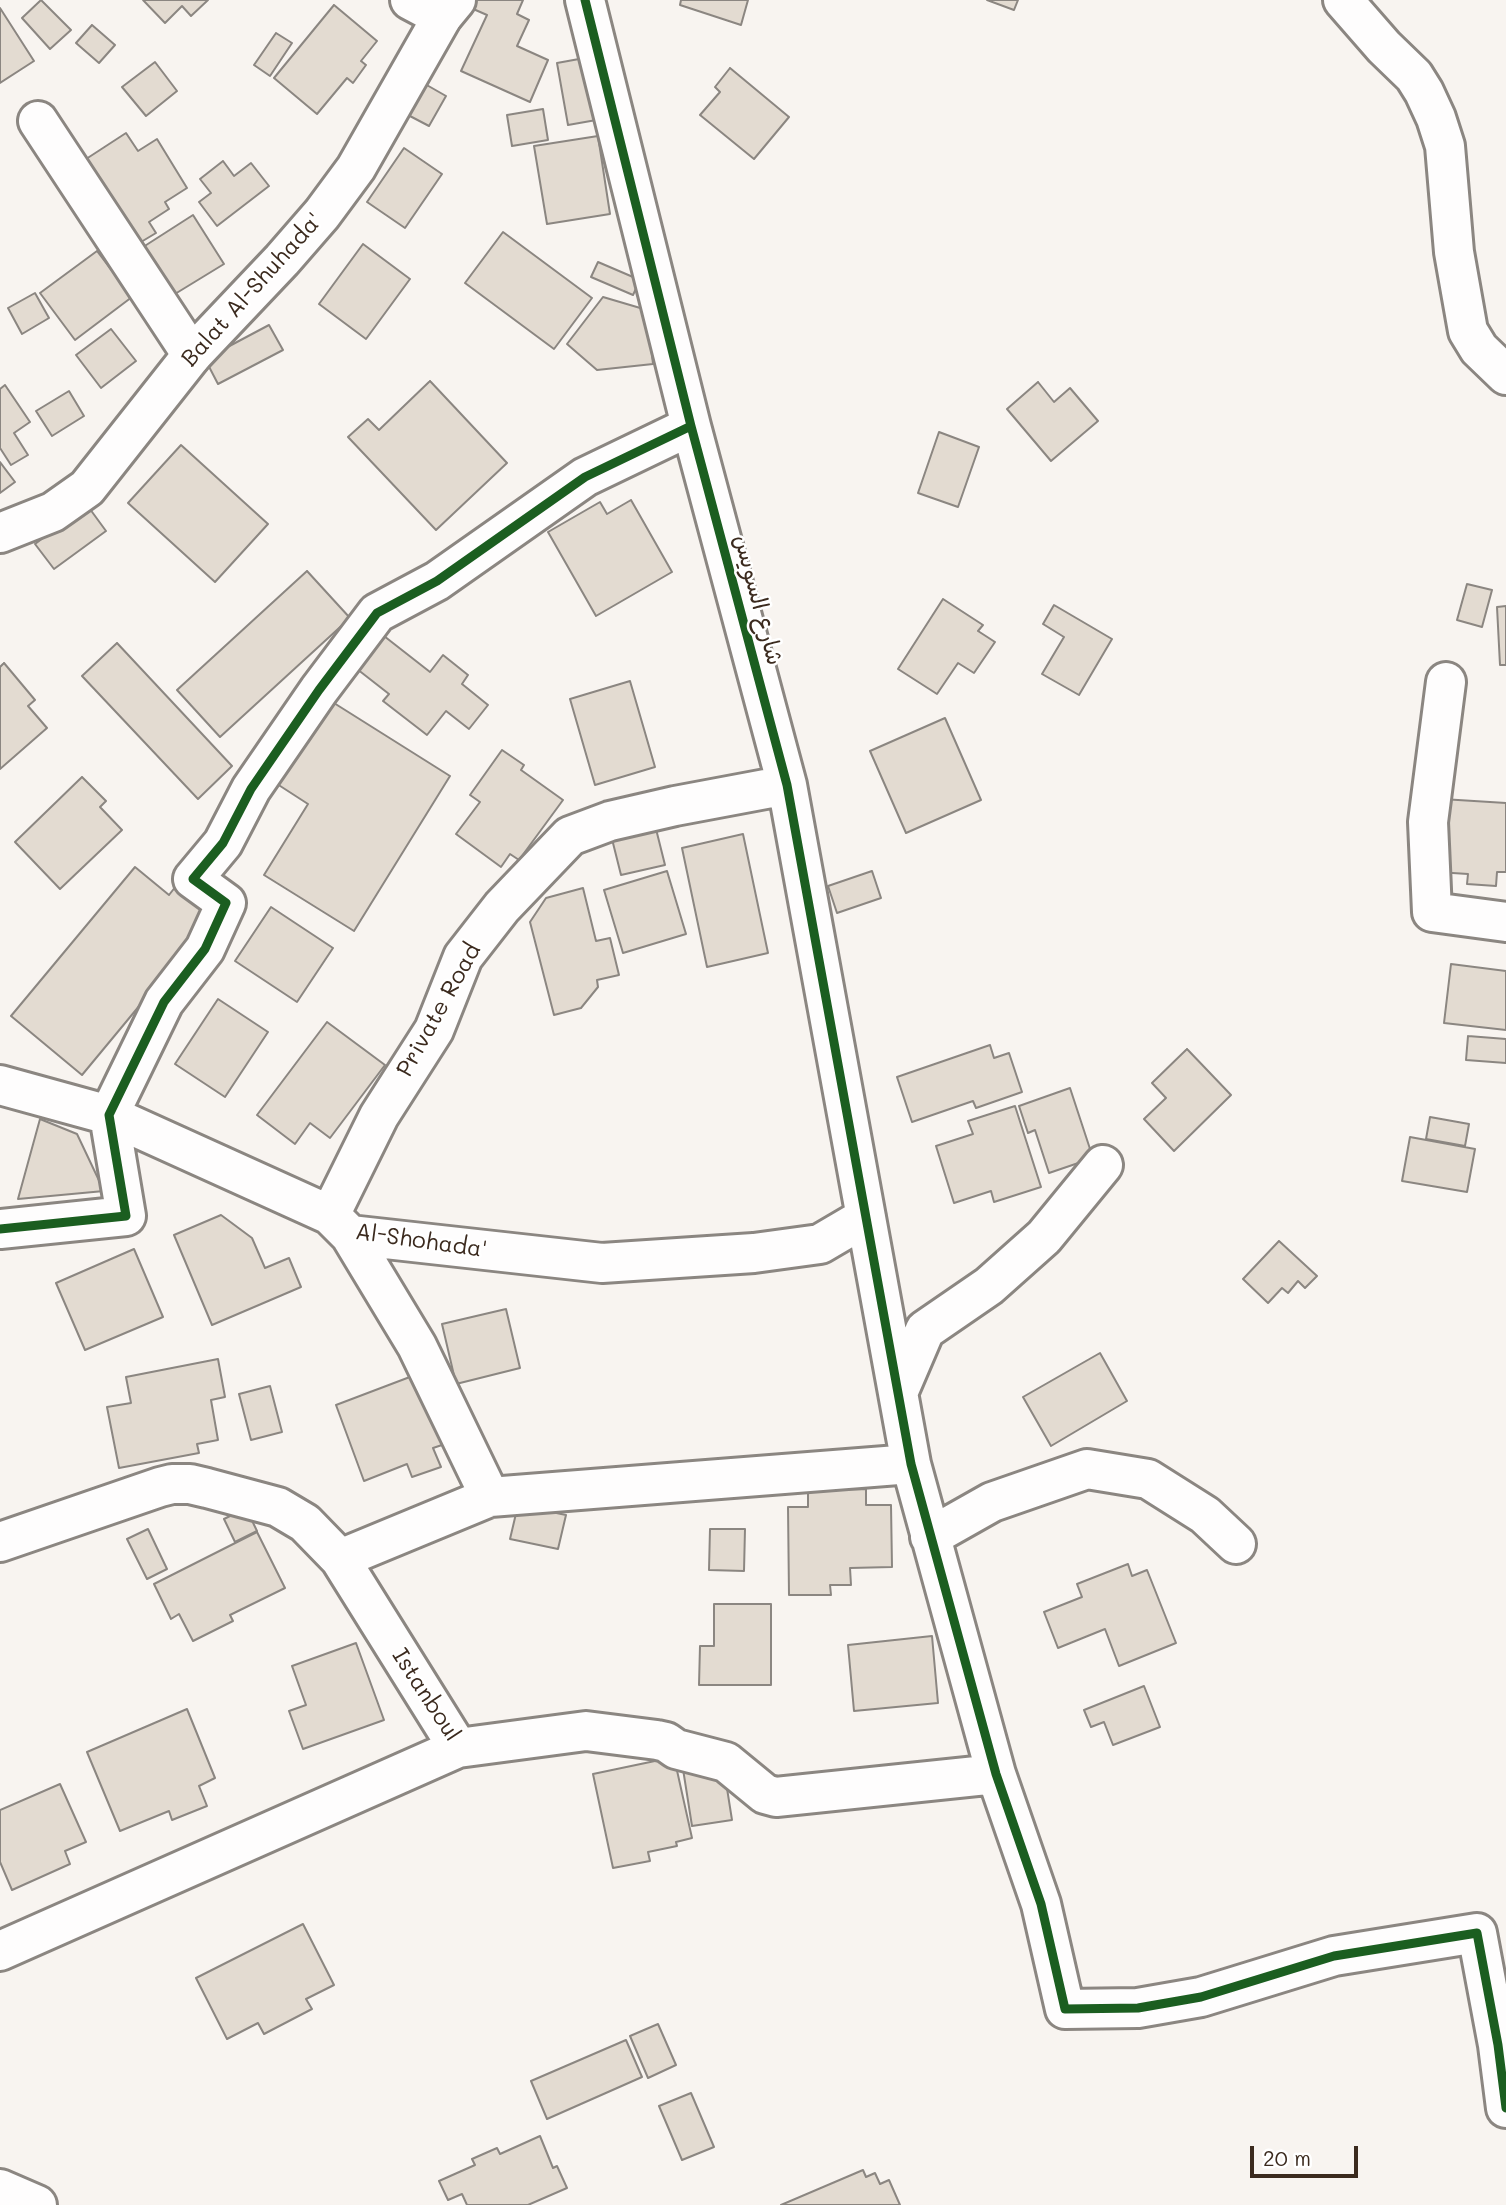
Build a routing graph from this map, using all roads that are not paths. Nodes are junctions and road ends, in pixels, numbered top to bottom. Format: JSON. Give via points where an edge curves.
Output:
{"nodes":[{"id":1,"x":585,"y":0,"type":"edge"},
{"id":2,"x":1343,"y":0,"type":"edge"},
{"id":3,"x":436,"y":6,"type":"edge"},
{"id":4,"x":38,"y":121,"type":"dead end"},
{"id":5,"x":192,"y":355,"type":"junction"},
{"id":6,"x":1506,"y":375,"type":"edge"},
{"id":7,"x":691,"y":426,"type":"junction"},
{"id":8,"x":0,"y":533,"type":"edge"},
{"id":9,"x":1446,"y":682,"type":"dead end"},
{"id":10,"x":787,"y":785,"type":"junction"},
{"id":11,"x":1506,"y":922,"type":"edge"},
{"id":12,"x":0,"y":1085,"type":"edge"},
{"id":13,"x":109,"y":1115,"type":"junction"},
{"id":14,"x":1103,"y":1165,"type":"dead end"},
{"id":15,"x":866,"y":1217,"type":"junction"},
{"id":16,"x":340,"y":1225,"type":"junction"},
{"id":17,"x":0,"y":1229,"type":"edge"},
{"id":18,"x":898,"y":1393,"type":"junction"},
{"id":19,"x":912,"y":1464,"type":"junction"},
{"id":20,"x":490,"y":1497,"type":"junction"},
{"id":21,"x":930,"y":1537,"type":"junction"},
{"id":22,"x":0,"y":1542,"type":"edge"},
{"id":23,"x":1236,"y":1544,"type":"dead end"},
{"id":24,"x":340,"y":1559,"type":"junction"},
{"id":25,"x":458,"y":1748,"type":"junction"},
{"id":26,"x":996,"y":1774,"type":"junction"},
{"id":27,"x":0,"y":1951,"type":"edge"},
{"id":28,"x":1506,"y":2108,"type":"edge"},
{"id":29,"x":0,"y":2189,"type":"edge"},
{"id":30,"x":37,"y":2205,"type":"edge"}],
"edges":[{"from":1,"to":7,"type":"street","name":"شارع السويس"},
{"from":2,"to":6,"type":"street","via":[[1414,76],[1436,118],[1445,146],[1454,252],[1468,331]]},
{"from":3,"to":5,"type":"street","name":"Balat Al-Shuhada'","via":[[356,168],[282,260]]},
{"from":4,"to":5,"type":"street"},
{"from":5,"to":8,"type":"street","name":"Balat Al-Shuhada'","via":[[87,488],[53,512]]},
{"from":7,"to":10,"type":"street","name":"شارع السويس"},
{"from":7,"to":13,"type":"street","via":[[585,477],[437,581],[377,613],[318,690],[251,789],[223,843],[193,879],[226,903],[205,949],[164,1002]]},
{"from":9,"to":11,"type":"street","via":[[1428,822],[1432,912]]},
{"from":10,"to":15,"type":"street","name":"شارع السويس"},
{"from":10,"to":16,"type":"street","name":"Private Road","via":[[610,821],[570,836],[502,907],[463,957],[434,1030],[379,1116]]},
{"from":12,"to":13,"type":"street","name":"Al-Shohada'"},
{"from":13,"to":16,"type":"street","name":"Al-Shohada'"},
{"from":13,"to":17,"type":"street","via":[[126,1216]]},
{"from":14,"to":18,"type":"street","via":[[1044,1237],[989,1286],[925,1331]]},
{"from":15,"to":16,"type":"street","name":"Al-Shohada'","via":[[820,1244],[613,1263]]},
{"from":15,"to":18,"type":"street","name":"شارع السويس"},
{"from":16,"to":20,"type":"street","via":[[417,1346]]},
{"from":18,"to":19,"type":"street","name":"شارع السويس"},
{"from":19,"to":20,"type":"street"},
{"from":19,"to":21,"type":"street","name":"شارع السويس"},
{"from":20,"to":24,"type":"street"},
{"from":21,"to":23,"type":"street","via":[[992,1502],[1087,1469],[1148,1479],[1205,1515]]},
{"from":21,"to":26,"type":"street","name":"شارع السويس"},
{"from":22,"to":24,"type":"street","name":"Istanboul","via":[[160,1487],[190,1484],[278,1507],[306,1523]]},
{"from":24,"to":25,"type":"street","name":"Istanboul"},
{"from":25,"to":26,"type":"street","name":"Istanboul","via":[[586,1731],[657,1740],[726,1762],[765,1794],[777,1798]]},
{"from":25,"to":27,"type":"street"},
{"from":26,"to":28,"type":"street","name":"شارع السويس","via":[[1041,1904],[1065,2009],[1138,2008],[1201,1997],[1334,1956],[1477,1933]]},
{"from":29,"to":30,"type":"street"}]}
